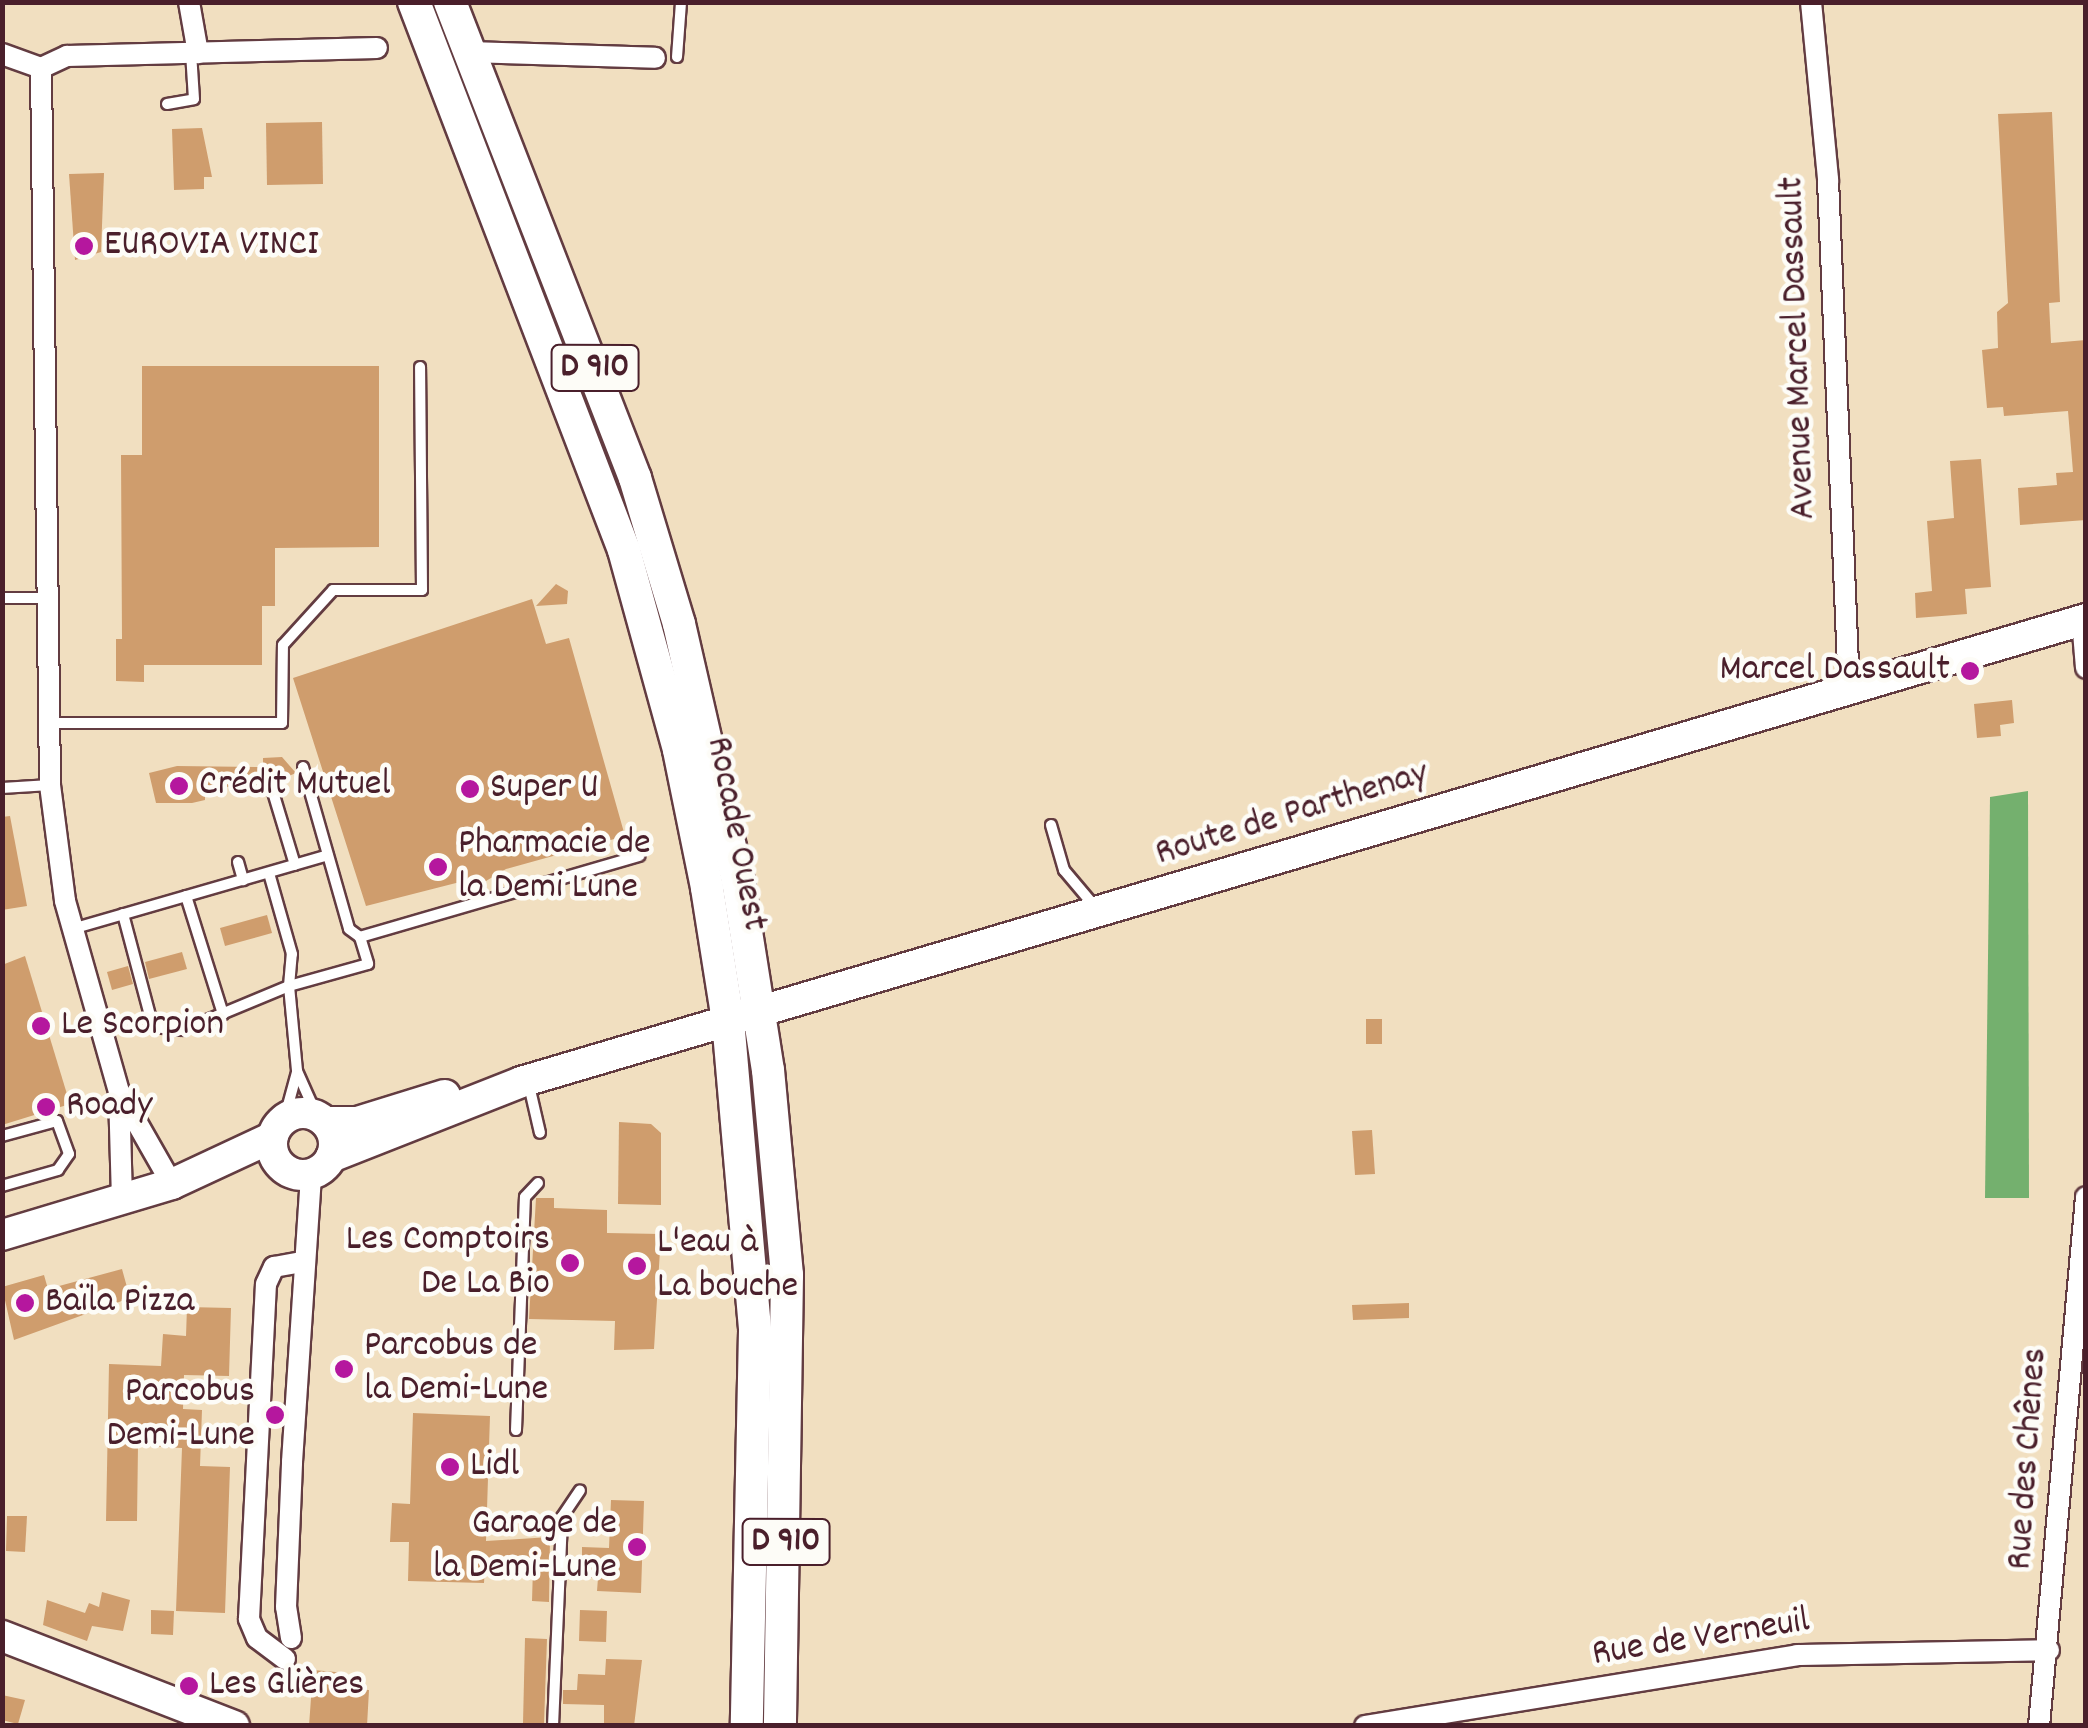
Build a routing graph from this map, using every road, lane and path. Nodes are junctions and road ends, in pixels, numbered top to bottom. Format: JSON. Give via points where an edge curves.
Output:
{"nodes":[{"id":1,"x":189,"y":2,"type":"edge"},
{"id":2,"x":414,"y":2,"type":"edge"},
{"id":3,"x":450,"y":2,"type":"edge"},
{"id":4,"x":1810,"y":2,"type":"edge"},
{"id":5,"x":679,"y":4,"type":"edge"},
{"id":6,"x":376,"y":48,"type":"dead end"},
{"id":7,"x":469,"y":52,"type":"junction"},
{"id":8,"x":194,"y":53,"type":"junction"},
{"id":9,"x":2,"y":54,"type":"edge"},
{"id":10,"x":677,"y":57,"type":"dead end"},
{"id":11,"x":655,"y":58,"type":"dead end"},
{"id":12,"x":41,"y":68,"type":"junction"},
{"id":13,"x":167,"y":104,"type":"dead end"},
{"id":14,"x":420,"y":367,"type":"dead end"},
{"id":15,"x":2,"y":598,"type":"edge"},
{"id":16,"x":48,"y":598,"type":"junction"},
{"id":17,"x":2084,"y":620,"type":"edge"},
{"id":18,"x":2086,"y":668,"type":"edge"},
{"id":19,"x":1849,"y":690,"type":"junction"},
{"id":20,"x":48,"y":723,"type":"junction"},
{"id":21,"x":302,"y":767,"type":"dead end"},
{"id":22,"x":50,"y":784,"type":"junction"},
{"id":23,"x":2,"y":788,"type":"edge"},
{"id":24,"x":273,"y":792,"type":"dead end"},
{"id":25,"x":1051,"y":825,"type":"dead end"},
{"id":26,"x":328,"y":856,"type":"junction"},
{"id":27,"x":640,"y":856,"type":"dead end"},
{"id":28,"x":238,"y":862,"type":"dead end"},
{"id":29,"x":295,"y":865,"type":"junction"},
{"id":30,"x":270,"y":872,"type":"junction"},
{"id":31,"x":243,"y":880,"type":"junction"},
{"id":32,"x":186,"y":896,"type":"junction"},
{"id":33,"x":1100,"y":913,"type":"junction"},
{"id":34,"x":123,"y":914,"type":"junction"},
{"id":35,"x":72,"y":929,"type":"junction"},
{"id":36,"x":360,"y":937,"type":"junction"},
{"id":37,"x":289,"y":986,"type":"junction"},
{"id":38,"x":760,"y":1011,"type":"junction"},
{"id":39,"x":223,"y":1014,"type":"junction"},
{"id":40,"x":728,"y":1020,"type":"junction"},
{"id":41,"x":297,"y":1071,"type":"junction"},
{"id":42,"x":524,"y":1081,"type":"junction"},
{"id":43,"x":119,"y":1092,"type":"junction"},
{"id":44,"x":321,"y":1119,"type":"junction"},
{"id":45,"x":279,"y":1129,"type":"junction"},
{"id":46,"x":540,"y":1132,"type":"dead end"},
{"id":47,"x":2,"y":1136,"type":"edge"},
{"id":48,"x":308,"y":1166,"type":"junction"},
{"id":49,"x":538,"y":1182,"type":"dead end"},
{"id":50,"x":172,"y":1184,"type":"junction"},
{"id":51,"x":2,"y":1186,"type":"edge"},
{"id":52,"x":2086,"y":1197,"type":"edge"},
{"id":53,"x":122,"y":1200,"type":"junction"},
{"id":54,"x":2,"y":1235,"type":"edge"},
{"id":55,"x":303,"y":1262,"type":"junction"},
{"id":56,"x":516,"y":1430,"type":"dead end"},
{"id":57,"x":580,"y":1490,"type":"dead end"},
{"id":58,"x":2,"y":1636,"type":"edge"},
{"id":59,"x":290,"y":1638,"type":"dead end"},
{"id":60,"x":2049,"y":1650,"type":"junction"},
{"id":61,"x":285,"y":1659,"type":"dead end"},
{"id":62,"x":234,"y":1726,"type":"edge"},
{"id":63,"x":553,"y":1726,"type":"edge"},
{"id":64,"x":746,"y":1726,"type":"edge"},
{"id":65,"x":780,"y":1726,"type":"edge"},
{"id":66,"x":1365,"y":1726,"type":"edge"},
{"id":67,"x":2040,"y":1726,"type":"edge"}],
"edges":[{"from":1,"to":8,"type":"street"},
{"from":2,"to":40,"type":"main road","name":"Rocade Ouest","number":"D 910","via":[[559,367],[636,590],[679,750]]},
{"from":3,"to":7,"type":"main road","name":"Rocade Ouest","number":"D 910"},
{"from":4,"to":19,"type":"street","name":"Avenue Marcel Dassault","via":[[1828,180]]},
{"from":5,"to":10,"type":"lane"},
{"from":6,"to":8,"type":"street"},
{"from":7,"to":11,"type":"street"},
{"from":7,"to":38,"type":"main road","name":"Rocade Ouest","number":"D 910","via":[[614,419],[668,583],[722,802]]},
{"from":8,"to":12,"type":"street","via":[[67,56]]},
{"from":8,"to":13,"type":"lane","via":[[194,100]]},
{"from":9,"to":12,"type":"street"},
{"from":12,"to":16,"type":"street"},
{"from":14,"to":20,"type":"lane","via":[[422,590],[333,590],[283,646],[282,723]]},
{"from":15,"to":16,"type":"lane"},
{"from":16,"to":20,"type":"street"},
{"from":17,"to":18,"type":"street"},
{"from":17,"to":19,"type":"main road","name":"Route de Parthenay"},
{"from":19,"to":33,"type":"main road","name":"Route de Parthenay"},
{"from":20,"to":22,"type":"street"},
{"from":21,"to":26,"type":"lane"},
{"from":22,"to":23,"type":"lane"},
{"from":22,"to":35,"type":"street"},
{"from":24,"to":29,"type":"lane"},
{"from":25,"to":33,"type":"lane","via":[[1064,870]]},
{"from":26,"to":29,"type":"lane"},
{"from":26,"to":36,"type":"lane","via":[[349,929]]},
{"from":27,"to":36,"type":"lane"},
{"from":28,"to":31,"type":"lane"},
{"from":29,"to":30,"type":"lane"},
{"from":30,"to":31,"type":"lane"},
{"from":30,"to":37,"type":"lane","via":[[292,954]]},
{"from":31,"to":32,"type":"lane"},
{"from":32,"to":34,"type":"lane"},
{"from":32,"to":39,"type":"lane"},
{"from":33,"to":38,"type":"main road","name":"Route de Parthenay"},
{"from":34,"to":35,"type":"lane"},
{"from":34,"to":39,"type":"lane","via":[[153,1027],[183,1030]]},
{"from":35,"to":43,"type":"street"},
{"from":36,"to":37,"type":"lane","via":[[368,964]]},
{"from":37,"to":39,"type":"lane"},
{"from":37,"to":41,"type":"lane"},
{"from":38,"to":40,"type":"main road","name":"Route de Parthenay"},
{"from":38,"to":65,"type":"main road","number":"D 910","via":[[786,1275]]},
{"from":40,"to":42,"type":"main road","name":"Route de Parthenay"},
{"from":40,"to":64,"type":"main road","name":"Rocade Ouest","number":"D 910","via":[[756,1331]]},
{"from":41,"to":44,"type":"lane"},
{"from":41,"to":45,"type":"lane"},
{"from":42,"to":44,"type":"main road","name":"Route de Parthenay","via":[[480,1084],[357,1122]]},
{"from":42,"to":46,"type":"lane"},
{"from":42,"to":48,"type":"main road","name":"Route de Parthenay"},
{"from":43,"to":50,"type":"street"},
{"from":43,"to":53,"type":"street"},
{"from":44,"to":45,"type":"main road","name":"Route de Parthenay"},
{"from":44,"to":48,"type":"main road","via":[[334,1140]]},
{"from":45,"to":48,"type":"main road"},
{"from":45,"to":50,"type":"main road","name":"Route de Parthenay"},
{"from":47,"to":51,"type":"lane","via":[[57,1121],[69,1154],[58,1170]]},
{"from":48,"to":50,"type":"main road","name":"Route de Parthenay"},
{"from":48,"to":55,"type":"street"},
{"from":49,"to":56,"type":"lane","via":[[525,1197]]},
{"from":50,"to":53,"type":"main road","name":"Route de Parthenay"},
{"from":52,"to":60,"type":"street","name":"Rue des Chênes"},
{"from":53,"to":54,"type":"main road","name":"Route de Parthenay"},
{"from":55,"to":59,"type":"street","via":[[286,1607]]},
{"from":55,"to":61,"type":"street","via":[[274,1267],[268,1275],[249,1620],[258,1638]]},
{"from":57,"to":63,"type":"lane","via":[[562,1517]]},
{"from":58,"to":62,"type":"main road"},
{"from":60,"to":66,"type":"street","name":"Rue de Verneuil","via":[[1797,1656]]},
{"from":60,"to":67,"type":"street","name":"Rue des Chênes"}]}
